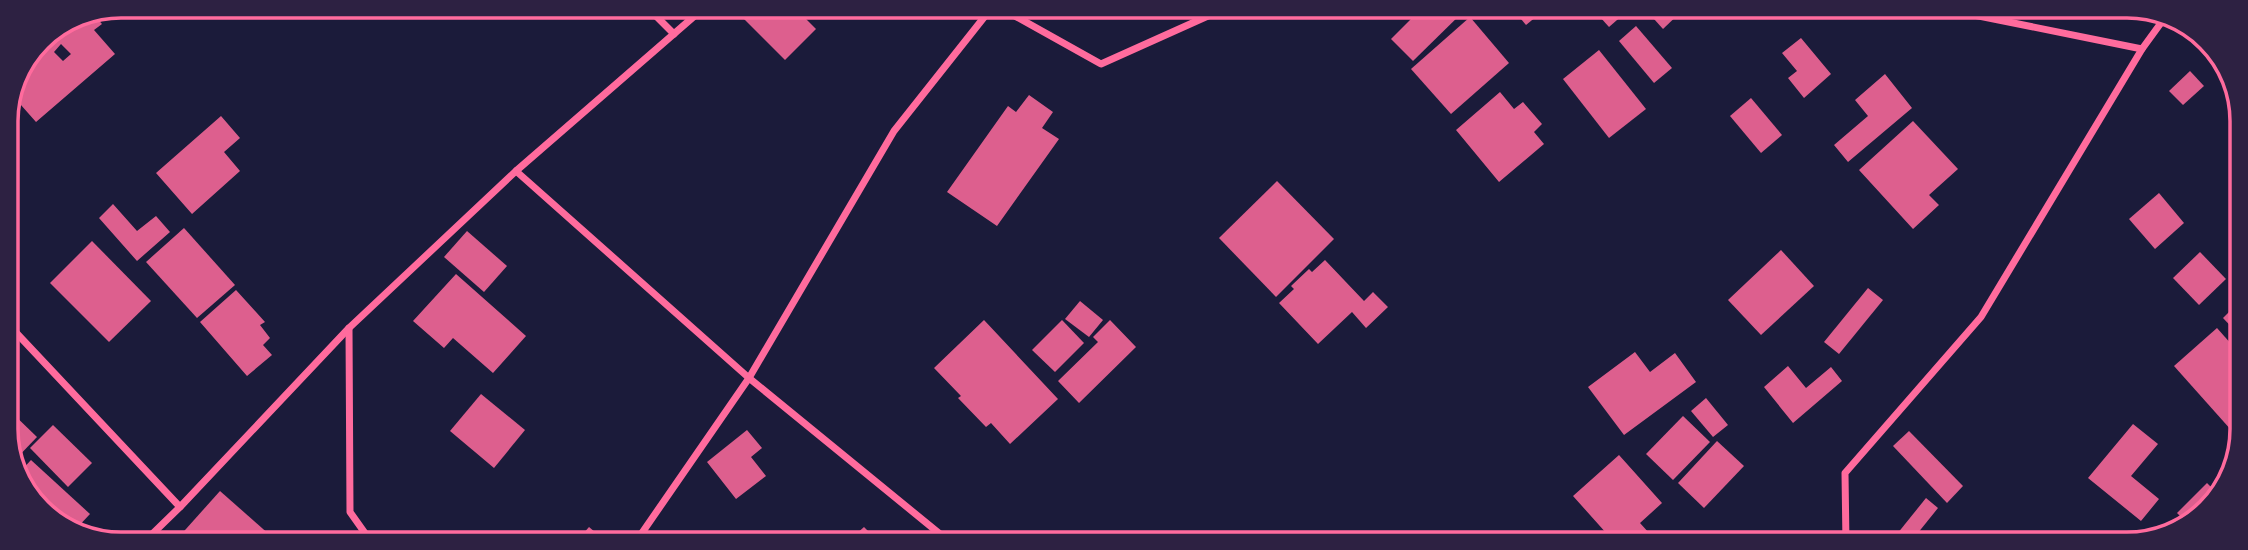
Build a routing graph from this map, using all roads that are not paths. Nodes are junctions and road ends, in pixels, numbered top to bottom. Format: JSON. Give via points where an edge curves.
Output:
{"nodes":[{"id":1,"x":658,"y":18,"type":"edge"},
{"id":2,"x":692,"y":18,"type":"edge"},
{"id":3,"x":985,"y":18,"type":"edge"},
{"id":4,"x":1017,"y":18,"type":"edge"},
{"id":5,"x":1202,"y":18,"type":"edge"},
{"id":6,"x":1988,"y":18,"type":"edge"},
{"id":7,"x":2161,"y":23,"type":"edge"},
{"id":8,"x":674,"y":34,"type":"junction"},
{"id":9,"x":2142,"y":49,"type":"junction"},
{"id":10,"x":516,"y":171,"type":"junction"},
{"id":11,"x":349,"y":328,"type":"junction"},
{"id":12,"x":18,"y":335,"type":"edge"},
{"id":13,"x":749,"y":378,"type":"junction"},
{"id":14,"x":180,"y":507,"type":"junction"},
{"id":15,"x":154,"y":532,"type":"edge"},
{"id":16,"x":364,"y":532,"type":"edge"},
{"id":17,"x":643,"y":532,"type":"edge"},
{"id":18,"x":938,"y":532,"type":"edge"},
{"id":19,"x":1846,"y":532,"type":"edge"}],
"edges":[{"from":1,"to":8,"type":"street"},
{"from":2,"to":8,"type":"street"},
{"from":3,"to":13,"type":"street","via":[[894,131]]},
{"from":4,"to":5,"type":"street","via":[[1101,64]]},
{"from":6,"to":9,"type":"street"},
{"from":7,"to":9,"type":"street"},
{"from":8,"to":10,"type":"street"},
{"from":9,"to":19,"type":"street","via":[[1981,317],[1844,473]]},
{"from":10,"to":11,"type":"street"},
{"from":10,"to":13,"type":"street"},
{"from":11,"to":14,"type":"street"},
{"from":11,"to":16,"type":"street","via":[[350,512]]},
{"from":12,"to":14,"type":"street"},
{"from":13,"to":17,"type":"street"},
{"from":13,"to":18,"type":"street"},
{"from":14,"to":15,"type":"street"}]}
